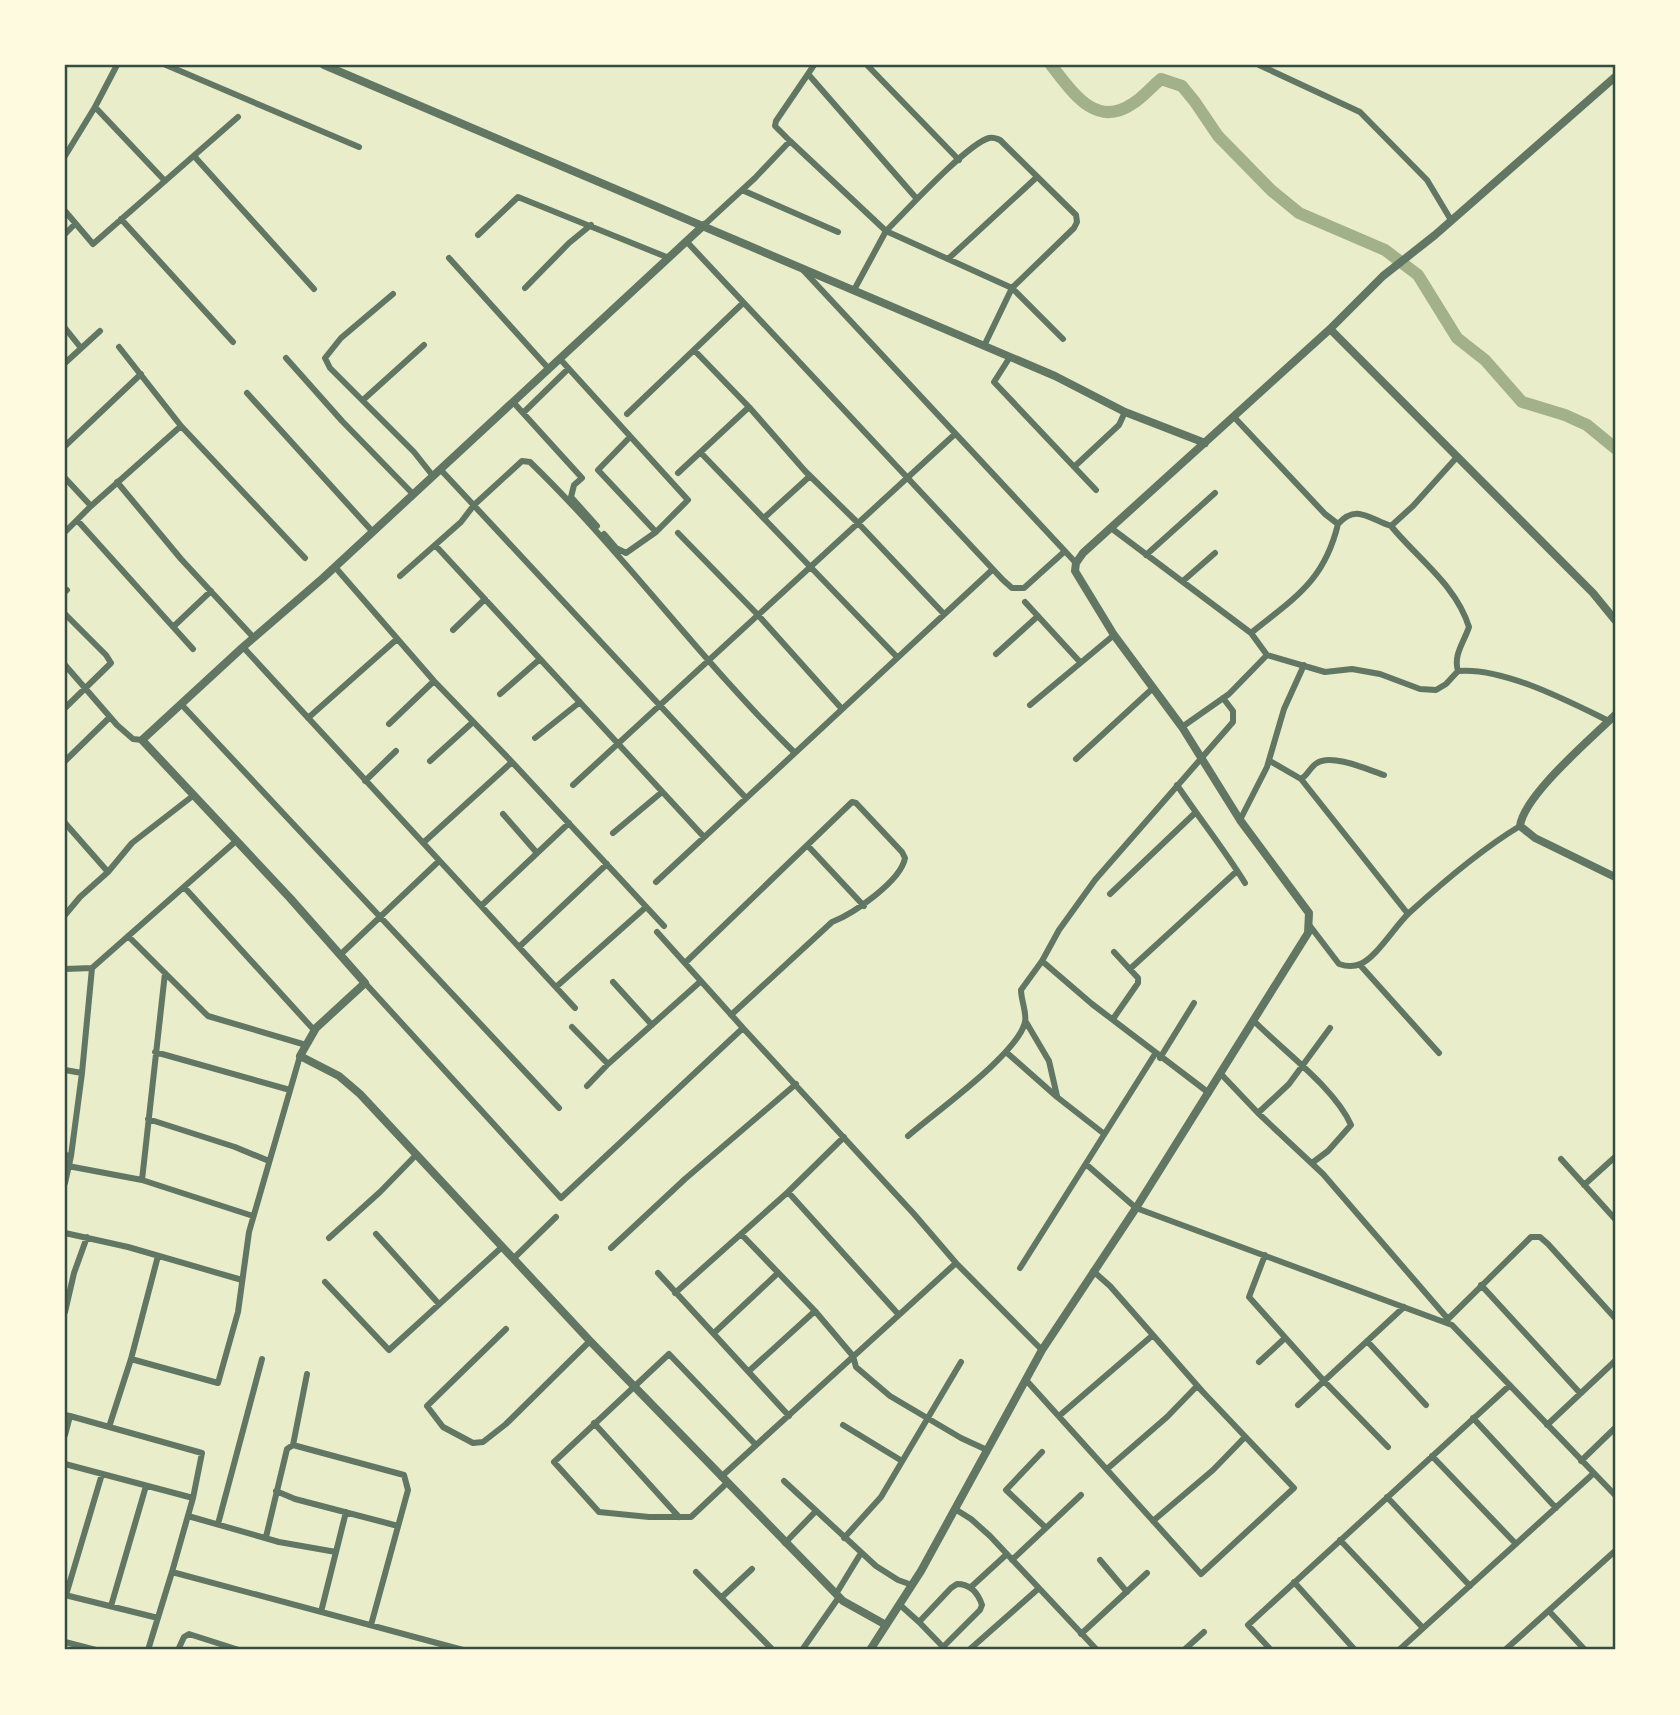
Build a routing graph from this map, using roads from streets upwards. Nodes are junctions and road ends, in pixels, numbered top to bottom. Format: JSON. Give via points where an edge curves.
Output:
{"nodes":[{"id":1,"x":117,"y":65,"type":"edge"},
{"id":2,"x":166,"y":65,"type":"edge"},
{"id":3,"x":324,"y":65,"type":"edge"},
{"id":4,"x":814,"y":65,"type":"edge"},
{"id":5,"x":867,"y":65,"type":"edge"},
{"id":6,"x":1259,"y":65,"type":"edge"},
{"id":7,"x":808,"y":75,"type":"junction"},
{"id":8,"x":1615,"y":78,"type":"edge"},
{"id":9,"x":95,"y":107,"type":"junction"},
{"id":10,"x":238,"y":117,"type":"dead end"},
{"id":11,"x":790,"y":141,"type":"junction"},
{"id":12,"x":359,"y":147,"type":"dead end"},
{"id":13,"x":65,"y":156,"type":"edge"},
{"id":14,"x":194,"y":156,"type":"junction"},
{"id":15,"x":959,"y":160,"type":"junction"},
{"id":16,"x":1037,"y":177,"type":"junction"},
{"id":17,"x":165,"y":181,"type":"junction"},
{"id":18,"x":742,"y":190,"type":"junction"},
{"id":19,"x":918,"y":199,"type":"junction"},
{"id":20,"x":65,"y":211,"type":"edge"},
{"id":21,"x":121,"y":219,"type":"junction"},
{"id":22,"x":1451,"y":220,"type":"junction"},
{"id":23,"x":75,"y":224,"type":"junction"},
{"id":24,"x":590,"y":225,"type":"junction"},
{"id":25,"x":704,"y":226,"type":"junction"},
{"id":26,"x":886,"y":231,"type":"junction"},
{"id":27,"x":838,"y":232,"type":"dead end"},
{"id":28,"x":65,"y":234,"type":"edge"},
{"id":29,"x":478,"y":235,"type":"dead end"},
{"id":30,"x":687,"y":242,"type":"junction"},
{"id":31,"x":449,"y":258,"type":"dead end"},
{"id":32,"x":669,"y":258,"type":"junction"},
{"id":33,"x":948,"y":259,"type":"junction"},
{"id":34,"x":799,"y":266,"type":"junction"},
{"id":35,"x":525,"y":288,"type":"dead end"},
{"id":36,"x":1012,"y":288,"type":"junction"},
{"id":37,"x":314,"y":289,"type":"dead end"},
{"id":38,"x":854,"y":290,"type":"junction"},
{"id":39,"x":393,"y":294,"type":"dead end"},
{"id":40,"x":743,"y":303,"type":"junction"},
{"id":41,"x":65,"y":328,"type":"edge"},
{"id":42,"x":1330,"y":329,"type":"junction"},
{"id":43,"x":100,"y":331,"type":"dead end"},
{"id":44,"x":1063,"y":339,"type":"dead end"},
{"id":45,"x":233,"y":342,"type":"dead end"},
{"id":46,"x":424,"y":345,"type":"dead end"},
{"id":47,"x":984,"y":346,"type":"junction"},
{"id":48,"x":119,"y":347,"type":"dead end"},
{"id":49,"x":81,"y":348,"type":"junction"},
{"id":50,"x":694,"y":350,"type":"junction"},
{"id":51,"x":1010,"y":357,"type":"junction"},
{"id":52,"x":286,"y":358,"type":"dead end"},
{"id":53,"x":560,"y":359,"type":"junction"},
{"id":54,"x":65,"y":363,"type":"edge"},
{"id":55,"x":549,"y":369,"type":"junction"},
{"id":56,"x":569,"y":370,"type":"junction"},
{"id":57,"x":141,"y":374,"type":"junction"},
{"id":58,"x":247,"y":393,"type":"dead end"},
{"id":59,"x":363,"y":400,"type":"junction"},
{"id":60,"x":513,"y":402,"type":"junction"},
{"id":61,"x":749,"y":407,"type":"junction"},
{"id":62,"x":1125,"y":412,"type":"junction"},
{"id":63,"x":524,"y":414,"type":"junction"},
{"id":64,"x":627,"y":414,"type":"dead end"},
{"id":65,"x":1234,"y":416,"type":"junction"},
{"id":66,"x":181,"y":425,"type":"junction"},
{"id":67,"x":955,"y":434,"type":"junction"},
{"id":68,"x":629,"y":437,"type":"junction"},
{"id":69,"x":1205,"y":443,"type":"junction"},
{"id":70,"x":65,"y":446,"type":"edge"},
{"id":71,"x":701,"y":453,"type":"junction"},
{"id":72,"x":1457,"y":457,"type":"junction"},
{"id":73,"x":1074,"y":467,"type":"junction"},
{"id":74,"x":440,"y":470,"type":"junction"},
{"id":75,"x":598,"y":470,"type":"junction"},
{"id":76,"x":678,"y":473,"type":"dead end"},
{"id":77,"x":433,"y":476,"type":"junction"},
{"id":78,"x":810,"y":476,"type":"junction"},
{"id":79,"x":65,"y":478,"type":"edge"},
{"id":80,"x":582,"y":478,"type":"junction"},
{"id":81,"x":907,"y":478,"type":"junction"},
{"id":82,"x":117,"y":482,"type":"junction"},
{"id":83,"x":1096,"y":490,"type":"dead end"},
{"id":84,"x":1215,"y":493,"type":"dead end"},
{"id":85,"x":413,"y":494,"type":"junction"},
{"id":86,"x":474,"y":505,"type":"junction"},
{"id":87,"x":91,"y":506,"type":"junction"},
{"id":88,"x":765,"y":517,"type":"junction"},
{"id":89,"x":76,"y":520,"type":"junction"},
{"id":90,"x":858,"y":523,"type":"junction"},
{"id":91,"x":1338,"y":524,"type":"junction"},
{"id":92,"x":1391,"y":526,"type":"junction"},
{"id":93,"x":1111,"y":528,"type":"junction"},
{"id":94,"x":372,"y":531,"type":"junction"},
{"id":95,"x":65,"y":532,"type":"edge"},
{"id":96,"x":656,"y":532,"type":"junction"},
{"id":97,"x":678,"y":533,"type":"dead end"},
{"id":98,"x":435,"y":545,"type":"junction"},
{"id":99,"x":1065,"y":551,"type":"junction"},
{"id":100,"x":1215,"y":553,"type":"dead end"},
{"id":101,"x":1146,"y":555,"type":"junction"},
{"id":102,"x":305,"y":558,"type":"dead end"},
{"id":103,"x":1076,"y":563,"type":"junction"},
{"id":104,"x":335,"y":567,"type":"junction"},
{"id":105,"x":810,"y":567,"type":"junction"},
{"id":106,"x":992,"y":569,"type":"junction"},
{"id":107,"x":400,"y":576,"type":"dead end"},
{"id":108,"x":1183,"y":581,"type":"junction"},
{"id":109,"x":211,"y":591,"type":"junction"},
{"id":110,"x":485,"y":599,"type":"junction"},
{"id":111,"x":1025,"y":602,"type":"dead end"},
{"id":112,"x":65,"y":614,"type":"edge"},
{"id":113,"x":944,"y":614,"type":"junction"},
{"id":114,"x":758,"y":615,"type":"junction"},
{"id":115,"x":1038,"y":615,"type":"junction"},
{"id":116,"x":1615,"y":620,"type":"edge"},
{"id":117,"x":173,"y":627,"type":"junction"},
{"id":118,"x":453,"y":630,"type":"dead end"},
{"id":119,"x":1251,"y":632,"type":"junction"},
{"id":120,"x":1114,"y":635,"type":"junction"},
{"id":121,"x":254,"y":638,"type":"junction"},
{"id":122,"x":397,"y":639,"type":"junction"},
{"id":123,"x":243,"y":647,"type":"junction"},
{"id":124,"x":193,"y":649,"type":"dead end"},
{"id":125,"x":996,"y":654,"type":"dead end"},
{"id":126,"x":1267,"y":655,"type":"junction"},
{"id":127,"x":897,"y":657,"type":"junction"},
{"id":128,"x":540,"y":659,"type":"junction"},
{"id":129,"x":708,"y":661,"type":"junction"},
{"id":130,"x":1080,"y":662,"type":"junction"},
{"id":131,"x":65,"y":665,"type":"edge"},
{"id":132,"x":1304,"y":666,"type":"junction"},
{"id":133,"x":1458,"y":671,"type":"junction"},
{"id":134,"x":434,"y":681,"type":"junction"},
{"id":135,"x":1153,"y":688,"type":"junction"},
{"id":136,"x":85,"y":689,"type":"junction"},
{"id":137,"x":500,"y":694,"type":"dead end"},
{"id":138,"x":1223,"y":698,"type":"junction"},
{"id":139,"x":580,"y":702,"type":"junction"},
{"id":140,"x":181,"y":704,"type":"junction"},
{"id":141,"x":660,"y":705,"type":"junction"},
{"id":142,"x":1030,"y":705,"type":"dead end"},
{"id":143,"x":65,"y":708,"type":"edge"},
{"id":144,"x":842,"y":709,"type":"junction"},
{"id":145,"x":110,"y":717,"type":"junction"},
{"id":146,"x":308,"y":718,"type":"junction"},
{"id":147,"x":1612,"y":718,"type":"edge"},
{"id":148,"x":473,"y":722,"type":"junction"},
{"id":149,"x":389,"y":724,"type":"dead end"},
{"id":150,"x":1182,"y":727,"type":"junction"},
{"id":151,"x":535,"y":738,"type":"dead end"},
{"id":152,"x":142,"y":740,"type":"junction"},
{"id":153,"x":618,"y":744,"type":"junction"},
{"id":154,"x":396,"y":751,"type":"dead end"},
{"id":155,"x":795,"y":752,"type":"junction"},
{"id":156,"x":1201,"y":758,"type":"junction"},
{"id":157,"x":1076,"y":759,"type":"dead end"},
{"id":158,"x":65,"y":761,"type":"edge"},
{"id":159,"x":430,"y":761,"type":"dead end"},
{"id":160,"x":1269,"y":761,"type":"junction"},
{"id":161,"x":513,"y":762,"type":"junction"},
{"id":162,"x":1384,"y":775,"type":"dead end"},
{"id":163,"x":1300,"y":779,"type":"junction"},
{"id":164,"x":365,"y":781,"type":"junction"},
{"id":165,"x":573,"y":785,"type":"dead end"},
{"id":166,"x":1177,"y":785,"type":"junction"},
{"id":167,"x":662,"y":792,"type":"junction"},
{"id":168,"x":194,"y":795,"type":"junction"},
{"id":169,"x":746,"y":798,"type":"junction"},
{"id":170,"x":1195,"y":813,"type":"junction"},
{"id":171,"x":503,"y":814,"type":"dead end"},
{"id":172,"x":1240,"y":820,"type":"junction"},
{"id":173,"x":65,"y":823,"type":"edge"},
{"id":174,"x":569,"y":823,"type":"junction"},
{"id":175,"x":1520,"y":827,"type":"junction"},
{"id":176,"x":613,"y":832,"type":"dead end"},
{"id":177,"x":704,"y":837,"type":"junction"},
{"id":178,"x":236,"y":841,"type":"junction"},
{"id":179,"x":423,"y":843,"type":"junction"},
{"id":180,"x":808,"y":846,"type":"junction"},
{"id":181,"x":537,"y":853,"type":"junction"},
{"id":182,"x":439,"y":861,"type":"junction"},
{"id":183,"x":607,"y":864,"type":"junction"},
{"id":184,"x":1237,"y":871,"type":"junction"},
{"id":185,"x":108,"y":872,"type":"junction"},
{"id":186,"x":1615,"y":877,"type":"edge"},
{"id":187,"x":656,"y":882,"type":"dead end"},
{"id":188,"x":1245,"y":883,"type":"dead end"},
{"id":189,"x":184,"y":887,"type":"junction"},
{"id":190,"x":1110,"y":894,"type":"dead end"},
{"id":191,"x":481,"y":906,"type":"junction"},
{"id":192,"x":646,"y":906,"type":"junction"},
{"id":193,"x":864,"y":906,"type":"junction"},
{"id":194,"x":1408,"y":914,"type":"junction"},
{"id":195,"x":65,"y":915,"type":"edge"},
{"id":196,"x":380,"y":917,"type":"junction"},
{"id":197,"x":664,"y":926,"type":"dead end"},
{"id":198,"x":1310,"y":926,"type":"junction"},
{"id":199,"x":657,"y":932,"type":"dead end"},
{"id":200,"x":128,"y":936,"type":"junction"},
{"id":201,"x":519,"y":947,"type":"junction"},
{"id":202,"x":1114,"y":953,"type":"dead end"},
{"id":203,"x":340,"y":955,"type":"junction"},
{"id":204,"x":1042,"y":961,"type":"junction"},
{"id":205,"x":685,"y":963,"type":"junction"},
{"id":206,"x":1360,"y":965,"type":"junction"},
{"id":207,"x":92,"y":968,"type":"junction"},
{"id":208,"x":1131,"y":968,"type":"junction"},
{"id":209,"x":65,"y":969,"type":"edge"},
{"id":210,"x":164,"y":973,"type":"junction"},
{"id":211,"x":701,"y":981,"type":"junction"},
{"id":212,"x":613,"y":982,"type":"dead end"},
{"id":213,"x":365,"y":983,"type":"junction"},
{"id":214,"x":556,"y":987,"type":"junction"},
{"id":215,"x":1194,"y":1003,"type":"dead end"},
{"id":216,"x":575,"y":1008,"type":"dead end"},
{"id":217,"x":732,"y":1015,"type":"junction"},
{"id":218,"x":1113,"y":1019,"type":"junction"},
{"id":219,"x":1253,"y":1020,"type":"junction"},
{"id":220,"x":1026,"y":1022,"type":"junction"},
{"id":221,"x":652,"y":1025,"type":"junction"},
{"id":222,"x":572,"y":1027,"type":"dead end"},
{"id":223,"x":743,"y":1028,"type":"junction"},
{"id":224,"x":1330,"y":1028,"type":"dead end"},
{"id":225,"x":314,"y":1031,"type":"junction"},
{"id":226,"x":306,"y":1045,"type":"junction"},
{"id":227,"x":155,"y":1052,"type":"junction"},
{"id":228,"x":1006,"y":1052,"type":"junction"},
{"id":229,"x":1439,"y":1053,"type":"dead end"},
{"id":230,"x":300,"y":1056,"type":"junction"},
{"id":231,"x":1157,"y":1056,"type":"junction"},
{"id":232,"x":608,"y":1064,"type":"junction"},
{"id":233,"x":1301,"y":1066,"type":"junction"},
{"id":234,"x":65,"y":1070,"type":"edge"},
{"id":235,"x":82,"y":1073,"type":"junction"},
{"id":236,"x":1221,"y":1074,"type":"junction"},
{"id":237,"x":796,"y":1084,"type":"junction"},
{"id":238,"x":587,"y":1086,"type":"dead end"},
{"id":239,"x":290,"y":1090,"type":"junction"},
{"id":240,"x":1209,"y":1093,"type":"junction"},
{"id":241,"x":1057,"y":1097,"type":"junction"},
{"id":242,"x":559,"y":1108,"type":"dead end"},
{"id":243,"x":1258,"y":1113,"type":"junction"},
{"id":244,"x":148,"y":1119,"type":"junction"},
{"id":245,"x":1103,"y":1133,"type":"junction"},
{"id":246,"x":908,"y":1136,"type":"dead end"},
{"id":247,"x":844,"y":1137,"type":"junction"},
{"id":248,"x":416,"y":1155,"type":"junction"},
{"id":249,"x":68,"y":1156,"type":"edge"},
{"id":250,"x":1615,"y":1157,"type":"edge"},
{"id":251,"x":1561,"y":1159,"type":"dead end"},
{"id":252,"x":269,"y":1161,"type":"junction"},
{"id":253,"x":1312,"y":1163,"type":"junction"},
{"id":254,"x":1087,"y":1165,"type":"junction"},
{"id":255,"x":68,"y":1166,"type":"junction"},
{"id":256,"x":142,"y":1180,"type":"junction"},
{"id":257,"x":65,"y":1183,"type":"edge"},
{"id":258,"x":1584,"y":1185,"type":"junction"},
{"id":259,"x":788,"y":1192,"type":"junction"},
{"id":260,"x":1136,"y":1208,"type":"junction"},
{"id":261,"x":254,"y":1216,"type":"junction"},
{"id":262,"x":556,"y":1217,"type":"dead end"},
{"id":263,"x":1615,"y":1219,"type":"edge"},
{"id":264,"x":65,"y":1233,"type":"edge"},
{"id":265,"x":376,"y":1234,"type":"dead end"},
{"id":266,"x":741,"y":1234,"type":"junction"},
{"id":267,"x":87,"y":1237,"type":"junction"},
{"id":268,"x":330,"y":1238,"type":"dead end"},
{"id":269,"x":502,"y":1247,"type":"junction"},
{"id":270,"x":611,"y":1248,"type":"dead end"},
{"id":271,"x":1265,"y":1255,"type":"junction"},
{"id":272,"x":158,"y":1256,"type":"junction"},
{"id":273,"x":513,"y":1259,"type":"junction"},
{"id":274,"x":956,"y":1264,"type":"junction"},
{"id":275,"x":1020,"y":1268,"type":"dead end"},
{"id":276,"x":1093,"y":1272,"type":"junction"},
{"id":277,"x":658,"y":1273,"type":"dead end"},
{"id":278,"x":778,"y":1273,"type":"junction"},
{"id":279,"x":242,"y":1280,"type":"junction"},
{"id":280,"x":325,"y":1282,"type":"dead end"},
{"id":281,"x":1481,"y":1285,"type":"junction"},
{"id":282,"x":675,"y":1293,"type":"junction"},
{"id":283,"x":439,"y":1304,"type":"junction"},
{"id":284,"x":1404,"y":1307,"type":"junction"},
{"id":285,"x":815,"y":1311,"type":"junction"},
{"id":286,"x":65,"y":1312,"type":"edge"},
{"id":287,"x":899,"y":1315,"type":"junction"},
{"id":288,"x":1615,"y":1318,"type":"edge"},
{"id":289,"x":1447,"y":1321,"type":"junction"},
{"id":290,"x":506,"y":1329,"type":"dead end"},
{"id":291,"x":714,"y":1333,"type":"junction"},
{"id":292,"x":1153,"y":1335,"type":"junction"},
{"id":293,"x":1285,"y":1338,"type":"junction"},
{"id":294,"x":590,"y":1341,"type":"junction"},
{"id":295,"x":1367,"y":1341,"type":"junction"},
{"id":296,"x":1042,"y":1350,"type":"junction"},
{"id":297,"x":853,"y":1356,"type":"junction"},
{"id":298,"x":131,"y":1359,"type":"junction"},
{"id":299,"x":262,"y":1359,"type":"dead end"},
{"id":300,"x":1615,"y":1361,"type":"edge"},
{"id":301,"x":961,"y":1362,"type":"dead end"},
{"id":302,"x":1258,"y":1362,"type":"dead end"},
{"id":303,"x":749,"y":1371,"type":"junction"},
{"id":304,"x":307,"y":1374,"type":"dead end"},
{"id":305,"x":1026,"y":1380,"type":"junction"},
{"id":306,"x":1324,"y":1381,"type":"junction"},
{"id":307,"x":1197,"y":1386,"type":"junction"},
{"id":308,"x":1509,"y":1386,"type":"junction"},
{"id":309,"x":635,"y":1388,"type":"junction"},
{"id":310,"x":1580,"y":1393,"type":"junction"},
{"id":311,"x":1298,"y":1405,"type":"dead end"},
{"id":312,"x":1426,"y":1405,"type":"dead end"},
{"id":313,"x":67,"y":1415,"type":"edge"},
{"id":314,"x":789,"y":1416,"type":"junction"},
{"id":315,"x":1059,"y":1416,"type":"junction"},
{"id":316,"x":928,"y":1418,"type":"junction"},
{"id":317,"x":1473,"y":1418,"type":"junction"},
{"id":318,"x":594,"y":1423,"type":"junction"},
{"id":319,"x":843,"y":1424,"type":"dead end"},
{"id":320,"x":1546,"y":1424,"type":"junction"},
{"id":321,"x":109,"y":1427,"type":"junction"},
{"id":322,"x":1615,"y":1428,"type":"edge"},
{"id":323,"x":65,"y":1435,"type":"edge"},
{"id":324,"x":1245,"y":1437,"type":"junction"},
{"id":325,"x":293,"y":1445,"type":"junction"},
{"id":326,"x":756,"y":1445,"type":"junction"},
{"id":327,"x":1388,"y":1447,"type":"dead end"},
{"id":328,"x":988,"y":1450,"type":"junction"},
{"id":329,"x":1042,"y":1452,"type":"dead end"},
{"id":330,"x":1432,"y":1456,"type":"junction"},
{"id":331,"x":902,"y":1461,"type":"junction"},
{"id":332,"x":1581,"y":1461,"type":"junction"},
{"id":333,"x":65,"y":1464,"type":"edge"},
{"id":334,"x":1107,"y":1469,"type":"junction"},
{"id":335,"x":1594,"y":1473,"type":"junction"},
{"id":336,"x":102,"y":1474,"type":"junction"},
{"id":337,"x":724,"y":1480,"type":"junction"},
{"id":338,"x":784,"y":1481,"type":"dead end"},
{"id":339,"x":146,"y":1486,"type":"junction"},
{"id":340,"x":276,"y":1491,"type":"junction"},
{"id":341,"x":1081,"y":1495,"type":"dead end"},
{"id":342,"x":1615,"y":1495,"type":"edge"},
{"id":343,"x":1387,"y":1497,"type":"junction"},
{"id":344,"x":193,"y":1498,"type":"junction"},
{"id":345,"x":1556,"y":1508,"type":"junction"},
{"id":346,"x":955,"y":1509,"type":"junction"},
{"id":347,"x":816,"y":1511,"type":"junction"},
{"id":348,"x":346,"y":1512,"type":"junction"},
{"id":349,"x":188,"y":1516,"type":"junction"},
{"id":350,"x":680,"y":1517,"type":"junction"},
{"id":351,"x":1153,"y":1521,"type":"junction"},
{"id":352,"x":218,"y":1524,"type":"junction"},
{"id":353,"x":398,"y":1526,"type":"junction"},
{"id":354,"x":1046,"y":1528,"type":"junction"},
{"id":355,"x":266,"y":1537,"type":"junction"},
{"id":356,"x":844,"y":1538,"type":"junction"},
{"id":357,"x":1340,"y":1540,"type":"junction"},
{"id":358,"x":785,"y":1543,"type":"junction"},
{"id":359,"x":1516,"y":1544,"type":"junction"},
{"id":360,"x":1615,"y":1550,"type":"edge"},
{"id":361,"x":336,"y":1552,"type":"junction"},
{"id":362,"x":861,"y":1553,"type":"junction"},
{"id":363,"x":1007,"y":1554,"type":"junction"},
{"id":364,"x":1012,"y":1560,"type":"junction"},
{"id":365,"x":1100,"y":1560,"type":"dead end"},
{"id":366,"x":751,"y":1569,"type":"dead end"},
{"id":367,"x":172,"y":1572,"type":"junction"},
{"id":368,"x":696,"y":1572,"type":"dead end"},
{"id":369,"x":1147,"y":1573,"type":"dead end"},
{"id":370,"x":1294,"y":1582,"type":"junction"},
{"id":371,"x":912,"y":1585,"type":"junction"},
{"id":372,"x":1470,"y":1586,"type":"junction"},
{"id":373,"x":971,"y":1587,"type":"junction"},
{"id":374,"x":1038,"y":1589,"type":"junction"},
{"id":375,"x":1127,"y":1592,"type":"junction"},
{"id":376,"x":66,"y":1595,"type":"edge"},
{"id":377,"x":837,"y":1595,"type":"junction"},
{"id":378,"x":722,"y":1597,"type":"junction"},
{"id":379,"x":899,"y":1604,"type":"junction"},
{"id":380,"x":111,"y":1606,"type":"junction"},
{"id":381,"x":1549,"y":1611,"type":"junction"},
{"id":382,"x":321,"y":1612,"type":"junction"},
{"id":383,"x":158,"y":1618,"type":"junction"},
{"id":384,"x":919,"y":1622,"type":"junction"},
{"id":385,"x":371,"y":1625,"type":"junction"},
{"id":386,"x":886,"y":1625,"type":"junction"},
{"id":387,"x":1423,"y":1628,"type":"junction"},
{"id":388,"x":1204,"y":1632,"type":"dead end"},
{"id":389,"x":1081,"y":1634,"type":"junction"},
{"id":390,"x":65,"y":1642,"type":"edge"},
{"id":391,"x":944,"y":1648,"type":"edge"},
{"id":392,"x":229,"y":1649,"type":"edge"},
{"id":393,"x":96,"y":1650,"type":"edge"},
{"id":394,"x":148,"y":1650,"type":"edge"},
{"id":395,"x":177,"y":1650,"type":"edge"},
{"id":396,"x":239,"y":1650,"type":"edge"},
{"id":397,"x":463,"y":1650,"type":"edge"},
{"id":398,"x":773,"y":1650,"type":"edge"},
{"id":399,"x":802,"y":1650,"type":"edge"},
{"id":400,"x":870,"y":1650,"type":"edge"},
{"id":401,"x":968,"y":1650,"type":"edge"},
{"id":402,"x":1097,"y":1650,"type":"edge"},
{"id":403,"x":1184,"y":1650,"type":"edge"},
{"id":404,"x":1271,"y":1650,"type":"edge"},
{"id":405,"x":1355,"y":1650,"type":"edge"},
{"id":406,"x":1399,"y":1650,"type":"edge"},
{"id":407,"x":1505,"y":1650,"type":"edge"},
{"id":408,"x":1584,"y":1650,"type":"edge"}],
"edges":[{"from":1,"to":9,"type":"street"},
{"from":2,"to":12,"type":"street"},
{"from":3,"to":25,"type":"street"},
{"from":4,"to":7,"type":"street"},
{"from":5,"to":15,"type":"street"},
{"from":6,"to":22,"type":"street","via":[[1360,112],[1427,180]]},
{"from":7,"to":11,"type":"street","via":[[776,121],[778,131]]},
{"from":7,"to":19,"type":"street"},
{"from":8,"to":22,"type":"street"},
{"from":9,"to":13,"type":"street"},
{"from":9,"to":17,"type":"street"},
{"from":10,"to":14,"type":"street"},
{"from":11,"to":18,"type":"street"},
{"from":11,"to":26,"type":"street"},
{"from":14,"to":17,"type":"street"},
{"from":14,"to":37,"type":"street"},
{"from":15,"to":16,"type":"street","via":[[993,137]]},
{"from":15,"to":19,"type":"street"},
{"from":16,"to":33,"type":"street"},
{"from":16,"to":36,"type":"street","via":[[1076,215],[1077,222]]},
{"from":17,"to":21,"type":"street"},
{"from":18,"to":25,"type":"street"},
{"from":18,"to":27,"type":"street"},
{"from":19,"to":26,"type":"street"},
{"from":20,"to":23,"type":"street"},
{"from":21,"to":23,"type":"street","via":[[93,244]]},
{"from":21,"to":45,"type":"street"},
{"from":22,"to":42,"type":"street","via":[[1383,276]]},
{"from":23,"to":28,"type":"street"},
{"from":24,"to":29,"type":"street","via":[[518,197]]},
{"from":24,"to":32,"type":"street"},
{"from":24,"to":35,"type":"street"},
{"from":25,"to":30,"type":"street"},
{"from":25,"to":34,"type":"street"},
{"from":26,"to":33,"type":"street"},
{"from":26,"to":38,"type":"street"},
{"from":30,"to":32,"type":"street"},
{"from":30,"to":40,"type":"street"},
{"from":31,"to":55,"type":"street"},
{"from":32,"to":53,"type":"street"},
{"from":33,"to":36,"type":"street"},
{"from":34,"to":38,"type":"street"},
{"from":34,"to":67,"type":"street"},
{"from":36,"to":44,"type":"street"},
{"from":36,"to":47,"type":"street"},
{"from":38,"to":47,"type":"street"},
{"from":39,"to":59,"type":"street","via":[[341,338],[325,358]]},
{"from":40,"to":50,"type":"street"},
{"from":40,"to":81,"type":"street"},
{"from":41,"to":49,"type":"street"},
{"from":42,"to":65,"type":"street"},
{"from":42,"to":72,"type":"street"},
{"from":43,"to":49,"type":"street"},
{"from":46,"to":59,"type":"street"},
{"from":47,"to":51,"type":"street"},
{"from":48,"to":57,"type":"street"},
{"from":49,"to":54,"type":"street"},
{"from":50,"to":61,"type":"street"},
{"from":50,"to":64,"type":"street"},
{"from":51,"to":62,"type":"street"},
{"from":51,"to":73,"type":"street","via":[[994,382]]},
{"from":52,"to":85,"type":"street"},
{"from":53,"to":55,"type":"street"},
{"from":53,"to":56,"type":"street"},
{"from":55,"to":60,"type":"street"},
{"from":56,"to":63,"type":"street"},
{"from":56,"to":68,"type":"street"},
{"from":57,"to":66,"type":"street"},
{"from":57,"to":70,"type":"street"},
{"from":58,"to":94,"type":"street"},
{"from":59,"to":77,"type":"street"},
{"from":60,"to":63,"type":"street"},
{"from":60,"to":74,"type":"street"},
{"from":61,"to":71,"type":"street"},
{"from":61,"to":78,"type":"street"},
{"from":62,"to":69,"type":"street"},
{"from":62,"to":73,"type":"street","via":[[1119,425]]},
{"from":63,"to":80,"type":"street"},
{"from":65,"to":69,"type":"street"},
{"from":65,"to":91,"type":"street"},
{"from":66,"to":82,"type":"street"},
{"from":66,"to":102,"type":"street"},
{"from":67,"to":81,"type":"street"},
{"from":67,"to":99,"type":"street"},
{"from":68,"to":75,"type":"street"},
{"from":68,"to":96,"type":"street","via":[[688,500]]},
{"from":69,"to":93,"type":"street"},
{"from":71,"to":76,"type":"street"},
{"from":71,"to":88,"type":"street"},
{"from":72,"to":92,"type":"street"},
{"from":72,"to":116,"type":"street"},
{"from":73,"to":83,"type":"street"},
{"from":74,"to":77,"type":"street"},
{"from":74,"to":86,"type":"street"},
{"from":75,"to":80,"type":"street"},
{"from":75,"to":96,"type":"street"},
{"from":77,"to":85,"type":"street"},
{"from":78,"to":88,"type":"street"},
{"from":78,"to":90,"type":"street"},
{"from":79,"to":87,"type":"street"},
{"from":80,"to":96,"type":"street","via":[[571,497],[616,548],[626,553]]},
{"from":81,"to":90,"type":"street"},
{"from":81,"to":106,"type":"street"},
{"from":82,"to":87,"type":"street"},
{"from":82,"to":109,"type":"street"},
{"from":84,"to":101,"type":"street"},
{"from":85,"to":94,"type":"street"},
{"from":86,"to":98,"type":"street"},
{"from":86,"to":129,"type":"street","via":[[522,461],[530,461]]},
{"from":86,"to":141,"type":"street"},
{"from":87,"to":89,"type":"street"},
{"from":88,"to":105,"type":"street"},
{"from":89,"to":95,"type":"street"},
{"from":89,"to":117,"type":"street"},
{"from":90,"to":105,"type":"street"},
{"from":90,"to":113,"type":"street"},
{"from":91,"to":92,"type":"street","via":[[1356,512]]},
{"from":91,"to":119,"type":"street","via":[[1319,574],[1293,601]]},
{"from":92,"to":133,"type":"street","via":[[1449,588],[1465,613],[1469,627],[1459,650]]},
{"from":93,"to":101,"type":"street"},
{"from":93,"to":103,"type":"street"},
{"from":94,"to":104,"type":"street"},
{"from":97,"to":114,"type":"street"},
{"from":98,"to":107,"type":"street"},
{"from":98,"to":110,"type":"street"},
{"from":99,"to":103,"type":"street"},
{"from":99,"to":106,"type":"street","via":[[1024,588],[1012,587]]},
{"from":100,"to":108,"type":"street"},
{"from":101,"to":108,"type":"street"},
{"from":103,"to":120,"type":"street","via":[[1075,571]]},
{"from":104,"to":121,"type":"street"},
{"from":104,"to":122,"type":"street"},
{"from":105,"to":114,"type":"street"},
{"from":105,"to":127,"type":"street"},
{"from":106,"to":113,"type":"street"},
{"from":108,"to":119,"type":"street"},
{"from":109,"to":117,"type":"street"},
{"from":109,"to":121,"type":"street"},
{"from":110,"to":118,"type":"street"},
{"from":110,"to":128,"type":"street"},
{"from":111,"to":115,"type":"street"},
{"from":112,"to":136,"type":"street","via":[[111,663]]},
{"from":113,"to":127,"type":"street"},
{"from":114,"to":129,"type":"street"},
{"from":114,"to":144,"type":"street"},
{"from":115,"to":125,"type":"street"},
{"from":115,"to":130,"type":"street"},
{"from":117,"to":124,"type":"street"},
{"from":119,"to":126,"type":"street"},
{"from":120,"to":130,"type":"street"},
{"from":120,"to":135,"type":"street"},
{"from":121,"to":123,"type":"street"},
{"from":122,"to":134,"type":"street"},
{"from":122,"to":146,"type":"street"},
{"from":123,"to":140,"type":"street"},
{"from":123,"to":146,"type":"street"},
{"from":126,"to":132,"type":"street"},
{"from":126,"to":138,"type":"street"},
{"from":127,"to":144,"type":"street"},
{"from":128,"to":137,"type":"street"},
{"from":128,"to":139,"type":"street"},
{"from":129,"to":141,"type":"street"},
{"from":129,"to":155,"type":"street"},
{"from":130,"to":142,"type":"street"},
{"from":131,"to":136,"type":"street"},
{"from":132,"to":133,"type":"street","via":[[1325,672],[1352,668],[1436,690]]},
{"from":132,"to":160,"type":"street","via":[[1284,709]]},
{"from":133,"to":147,"type":"street","via":[[1508,678]]},
{"from":134,"to":148,"type":"street"},
{"from":134,"to":149,"type":"street"},
{"from":135,"to":150,"type":"street"},
{"from":135,"to":157,"type":"street"},
{"from":136,"to":143,"type":"street"},
{"from":136,"to":145,"type":"street"},
{"from":138,"to":150,"type":"street"},
{"from":138,"to":156,"type":"street","via":[[1233,711],[1233,722]]},
{"from":139,"to":151,"type":"street"},
{"from":139,"to":153,"type":"street"},
{"from":140,"to":152,"type":"street"},
{"from":140,"to":196,"type":"street"},
{"from":141,"to":153,"type":"street"},
{"from":141,"to":169,"type":"street"},
{"from":144,"to":155,"type":"street"},
{"from":145,"to":152,"type":"street","via":[[133,739]]},
{"from":145,"to":158,"type":"street"},
{"from":146,"to":164,"type":"street"},
{"from":147,"to":175,"type":"street","via":[[1532,799]]},
{"from":148,"to":159,"type":"street"},
{"from":148,"to":161,"type":"street"},
{"from":150,"to":156,"type":"street"},
{"from":152,"to":168,"type":"street"},
{"from":153,"to":165,"type":"street"},
{"from":153,"to":167,"type":"street"},
{"from":154,"to":164,"type":"street"},
{"from":155,"to":169,"type":"street"},
{"from":156,"to":166,"type":"street"},
{"from":156,"to":172,"type":"street"},
{"from":160,"to":163,"type":"street"},
{"from":160,"to":172,"type":"street"},
{"from":161,"to":174,"type":"street"},
{"from":161,"to":179,"type":"street"},
{"from":162,"to":163,"type":"street","via":[[1328,760],[1319,761]]},
{"from":163,"to":194,"type":"street"},
{"from":164,"to":179,"type":"street"},
{"from":166,"to":170,"type":"street"},
{"from":166,"to":204,"type":"street","via":[[1096,880]]},
{"from":167,"to":176,"type":"street"},
{"from":167,"to":177,"type":"street"},
{"from":168,"to":178,"type":"street"},
{"from":168,"to":185,"type":"street","via":[[132,843]]},
{"from":169,"to":177,"type":"street"},
{"from":170,"to":184,"type":"street"},
{"from":170,"to":190,"type":"street"},
{"from":171,"to":181,"type":"street"},
{"from":172,"to":198,"type":"street","via":[[1309,914]]},
{"from":173,"to":185,"type":"street"},
{"from":174,"to":181,"type":"street"},
{"from":174,"to":183,"type":"street"},
{"from":175,"to":186,"type":"street"},
{"from":175,"to":194,"type":"street","via":[[1483,851]]},
{"from":177,"to":187,"type":"street"},
{"from":178,"to":189,"type":"street"},
{"from":178,"to":203,"type":"street"},
{"from":179,"to":182,"type":"street"},
{"from":180,"to":193,"type":"street"},
{"from":180,"to":193,"type":"street","via":[[852,802],[865,813],[905,858],[901,869]]},
{"from":180,"to":205,"type":"street"},
{"from":181,"to":191,"type":"street"},
{"from":182,"to":191,"type":"street"},
{"from":182,"to":196,"type":"street"},
{"from":183,"to":192,"type":"street"},
{"from":183,"to":201,"type":"street"},
{"from":184,"to":188,"type":"street"},
{"from":184,"to":208,"type":"street"},
{"from":185,"to":195,"type":"street"},
{"from":189,"to":200,"type":"street"},
{"from":189,"to":225,"type":"street"},
{"from":191,"to":201,"type":"street"},
{"from":192,"to":197,"type":"street"},
{"from":192,"to":214,"type":"street"},
{"from":193,"to":217,"type":"street","via":[[832,922]]},
{"from":194,"to":206,"type":"street"},
{"from":196,"to":203,"type":"street"},
{"from":196,"to":242,"type":"street"},
{"from":198,"to":206,"type":"street","via":[[1334,960],[1344,966]]},
{"from":198,"to":219,"type":"street"},
{"from":199,"to":205,"type":"street"},
{"from":200,"to":207,"type":"street"},
{"from":200,"to":210,"type":"street"},
{"from":201,"to":214,"type":"street"},
{"from":202,"to":208,"type":"street"},
{"from":203,"to":213,"type":"street"},
{"from":204,"to":218,"type":"street"},
{"from":204,"to":220,"type":"street","via":[[1021,990]]},
{"from":205,"to":211,"type":"street"},
{"from":206,"to":229,"type":"street"},
{"from":207,"to":209,"type":"street"},
{"from":207,"to":235,"type":"street"},
{"from":208,"to":218,"type":"street","via":[[1138,983]]},
{"from":210,"to":226,"type":"street","via":[[208,1016]]},
{"from":210,"to":227,"type":"street"},
{"from":211,"to":217,"type":"street"},
{"from":211,"to":221,"type":"street"},
{"from":212,"to":221,"type":"street"},
{"from":213,"to":223,"type":"street","via":[[561,1198]]},
{"from":213,"to":225,"type":"street"},
{"from":214,"to":216,"type":"street"},
{"from":215,"to":231,"type":"street"},
{"from":217,"to":223,"type":"street"},
{"from":218,"to":231,"type":"street"},
{"from":219,"to":233,"type":"street"},
{"from":219,"to":236,"type":"street"},
{"from":220,"to":228,"type":"street"},
{"from":220,"to":241,"type":"street","via":[[1049,1061]]},
{"from":221,"to":232,"type":"street"},
{"from":222,"to":232,"type":"street"},
{"from":223,"to":237,"type":"street"},
{"from":224,"to":233,"type":"street"},
{"from":225,"to":226,"type":"street"},
{"from":226,"to":230,"type":"street"},
{"from":227,"to":239,"type":"street"},
{"from":227,"to":244,"type":"street"},
{"from":228,"to":241,"type":"street"},
{"from":228,"to":246,"type":"street"},
{"from":230,"to":239,"type":"street"},
{"from":230,"to":248,"type":"street","via":[[339,1076]]},
{"from":231,"to":240,"type":"street"},
{"from":231,"to":245,"type":"street"},
{"from":232,"to":238,"type":"street"},
{"from":233,"to":243,"type":"street"},
{"from":233,"to":253,"type":"street","via":[[1338,1104],[1351,1125]]},
{"from":234,"to":235,"type":"street"},
{"from":235,"to":249,"type":"street"},
{"from":236,"to":240,"type":"street"},
{"from":236,"to":243,"type":"street"},
{"from":237,"to":247,"type":"street"},
{"from":237,"to":270,"type":"street"},
{"from":239,"to":252,"type":"street"},
{"from":240,"to":260,"type":"street"},
{"from":241,"to":245,"type":"street"},
{"from":243,"to":253,"type":"street"},
{"from":244,"to":252,"type":"street"},
{"from":244,"to":256,"type":"street"},
{"from":245,"to":254,"type":"street"},
{"from":247,"to":259,"type":"street"},
{"from":247,"to":274,"type":"street"},
{"from":248,"to":268,"type":"street"},
{"from":248,"to":269,"type":"street"},
{"from":249,"to":255,"type":"street"},
{"from":250,"to":258,"type":"street"},
{"from":251,"to":258,"type":"street"},
{"from":252,"to":261,"type":"street"},
{"from":253,"to":289,"type":"street"},
{"from":254,"to":260,"type":"street"},
{"from":254,"to":275,"type":"street"},
{"from":255,"to":256,"type":"street"},
{"from":255,"to":257,"type":"street"},
{"from":256,"to":261,"type":"street"},
{"from":258,"to":263,"type":"street"},
{"from":259,"to":266,"type":"street"},
{"from":259,"to":287,"type":"street"},
{"from":260,"to":271,"type":"street"},
{"from":260,"to":276,"type":"street"},
{"from":261,"to":279,"type":"street"},
{"from":262,"to":273,"type":"street"},
{"from":264,"to":267,"type":"street"},
{"from":265,"to":283,"type":"street"},
{"from":266,"to":278,"type":"street"},
{"from":266,"to":282,"type":"street"},
{"from":267,"to":272,"type":"street"},
{"from":267,"to":286,"type":"street"},
{"from":269,"to":273,"type":"street"},
{"from":269,"to":283,"type":"street"},
{"from":271,"to":284,"type":"street"},
{"from":271,"to":293,"type":"street","via":[[1249,1297]]},
{"from":272,"to":279,"type":"street"},
{"from":272,"to":298,"type":"street"},
{"from":273,"to":294,"type":"street"},
{"from":274,"to":287,"type":"street"},
{"from":274,"to":296,"type":"street"},
{"from":276,"to":292,"type":"street"},
{"from":276,"to":296,"type":"street"},
{"from":277,"to":282,"type":"street"},
{"from":278,"to":285,"type":"street"},
{"from":278,"to":291,"type":"street"},
{"from":279,"to":298,"type":"street","via":[[218,1383]]},
{"from":280,"to":283,"type":"street","via":[[389,1350]]},
{"from":281,"to":288,"type":"street","via":[[1531,1237],[1540,1237]]},
{"from":281,"to":289,"type":"street"},
{"from":281,"to":310,"type":"street"},
{"from":282,"to":291,"type":"street"},
{"from":284,"to":289,"type":"street"},
{"from":284,"to":295,"type":"street"},
{"from":285,"to":297,"type":"street"},
{"from":285,"to":303,"type":"street"},
{"from":287,"to":297,"type":"street"},
{"from":289,"to":308,"type":"street"},
{"from":290,"to":294,"type":"street","via":[[426,1406],[443,1426],[474,1443],[483,1442],[506,1424]]},
{"from":291,"to":303,"type":"street"},
{"from":292,"to":307,"type":"street"},
{"from":292,"to":315,"type":"street"},
{"from":293,"to":302,"type":"street"},
{"from":293,"to":306,"type":"street"},
{"from":294,"to":309,"type":"street"},
{"from":295,"to":306,"type":"street"},
{"from":295,"to":312,"type":"street"},
{"from":296,"to":305,"type":"street"},
{"from":297,"to":314,"type":"street"},
{"from":297,"to":316,"type":"street","via":[[856,1367],[890,1396]]},
{"from":298,"to":321,"type":"street"},
{"from":299,"to":352,"type":"street"},
{"from":300,"to":310,"type":"street"},
{"from":301,"to":316,"type":"street"},
{"from":303,"to":314,"type":"street"},
{"from":304,"to":325,"type":"street"},
{"from":305,"to":315,"type":"street"},
{"from":305,"to":328,"type":"street"},
{"from":306,"to":311,"type":"street"},
{"from":306,"to":327,"type":"street"},
{"from":307,"to":324,"type":"street"},
{"from":307,"to":334,"type":"street"},
{"from":308,"to":317,"type":"street"},
{"from":308,"to":320,"type":"street"},
{"from":309,"to":318,"type":"street"},
{"from":309,"to":326,"type":"street","via":[[669,1354]]},
{"from":309,"to":337,"type":"street"},
{"from":310,"to":320,"type":"street"},
{"from":313,"to":321,"type":"street"},
{"from":313,"to":323,"type":"street"},
{"from":314,"to":326,"type":"street"},
{"from":315,"to":334,"type":"street"},
{"from":316,"to":328,"type":"street"},
{"from":316,"to":331,"type":"street"},
{"from":317,"to":330,"type":"street"},
{"from":317,"to":345,"type":"street"},
{"from":318,"to":350,"type":"street"},
{"from":318,"to":350,"type":"street","via":[[554,1462],[599,1511]]},
{"from":319,"to":331,"type":"street"},
{"from":320,"to":332,"type":"street"},
{"from":321,"to":344,"type":"street","via":[[202,1452]]},
{"from":322,"to":332,"type":"street"},
{"from":324,"to":351,"type":"street"},
{"from":324,"to":351,"type":"street","via":[[1294,1488],[1201,1574]]},
{"from":325,"to":340,"type":"street","via":[[287,1449]]},
{"from":325,"to":353,"type":"street","via":[[404,1475],[408,1490]]},
{"from":326,"to":337,"type":"street"},
{"from":328,"to":346,"type":"street"},
{"from":329,"to":354,"type":"street","via":[[1006,1490]]},
{"from":330,"to":343,"type":"street"},
{"from":330,"to":359,"type":"street"},
{"from":331,"to":356,"type":"street","via":[[881,1497]]},
{"from":332,"to":335,"type":"street"},
{"from":333,"to":336,"type":"street"},
{"from":334,"to":351,"type":"street"},
{"from":335,"to":342,"type":"street"},
{"from":335,"to":345,"type":"street"},
{"from":336,"to":339,"type":"street"},
{"from":336,"to":376,"type":"street"},
{"from":337,"to":350,"type":"street","via":[[691,1517]]},
{"from":337,"to":358,"type":"street"},
{"from":338,"to":347,"type":"street"},
{"from":339,"to":344,"type":"street"},
{"from":339,"to":380,"type":"street"},
{"from":340,"to":348,"type":"street"},
{"from":340,"to":355,"type":"street"},
{"from":341,"to":354,"type":"street"},
{"from":343,"to":357,"type":"street"},
{"from":343,"to":372,"type":"street"},
{"from":344,"to":349,"type":"street"},
{"from":345,"to":359,"type":"street"},
{"from":346,"to":363,"type":"street"},
{"from":346,"to":371,"type":"street"},
{"from":347,"to":356,"type":"street"},
{"from":347,"to":358,"type":"street"},
{"from":348,"to":353,"type":"street"},
{"from":348,"to":361,"type":"street"},
{"from":349,"to":352,"type":"street"},
{"from":349,"to":367,"type":"street"},
{"from":352,"to":355,"type":"street"},
{"from":353,"to":385,"type":"street"},
{"from":354,"to":364,"type":"street"},
{"from":355,"to":361,"type":"street"},
{"from":356,"to":362,"type":"street"},
{"from":357,"to":370,"type":"street"},
{"from":357,"to":387,"type":"street"},
{"from":358,"to":377,"type":"street"},
{"from":359,"to":372,"type":"street"},
{"from":360,"to":381,"type":"street"},
{"from":361,"to":382,"type":"street"},
{"from":362,"to":371,"type":"street"},
{"from":362,"to":377,"type":"street"},
{"from":363,"to":364,"type":"street"},
{"from":363,"to":373,"type":"street"},
{"from":364,"to":374,"type":"street"},
{"from":365,"to":375,"type":"street"},
{"from":366,"to":378,"type":"street"},
{"from":367,"to":382,"type":"street"},
{"from":367,"to":383,"type":"street"},
{"from":368,"to":378,"type":"street"},
{"from":369,"to":375,"type":"street"},
{"from":370,"to":404,"type":"street","via":[[1248,1625]]},
{"from":370,"to":405,"type":"street"},
{"from":371,"to":379,"type":"street"},
{"from":372,"to":387,"type":"street"},
{"from":373,"to":384,"type":"street","via":[[957,1584],[951,1588]]},
{"from":373,"to":391,"type":"street","via":[[980,1599],[980,1610]]},
{"from":374,"to":389,"type":"street"},
{"from":374,"to":401,"type":"street"},
{"from":375,"to":389,"type":"street"},
{"from":376,"to":380,"type":"street"},
{"from":377,"to":386,"type":"street"},
{"from":377,"to":399,"type":"street"},
{"from":378,"to":398,"type":"street"},
{"from":379,"to":384,"type":"street"},
{"from":379,"to":386,"type":"street"},
{"from":380,"to":383,"type":"street"},
{"from":381,"to":407,"type":"street"},
{"from":381,"to":408,"type":"street"},
{"from":382,"to":385,"type":"street"},
{"from":383,"to":394,"type":"street"},
{"from":384,"to":391,"type":"street"},
{"from":385,"to":397,"type":"street"},
{"from":386,"to":400,"type":"street"},
{"from":387,"to":406,"type":"street"},
{"from":388,"to":403,"type":"street"},
{"from":389,"to":402,"type":"street"},
{"from":390,"to":393,"type":"street"},
{"from":392,"to":395,"type":"street","via":[[189,1634]]},
{"from":392,"to":396,"type":"street"}]}
